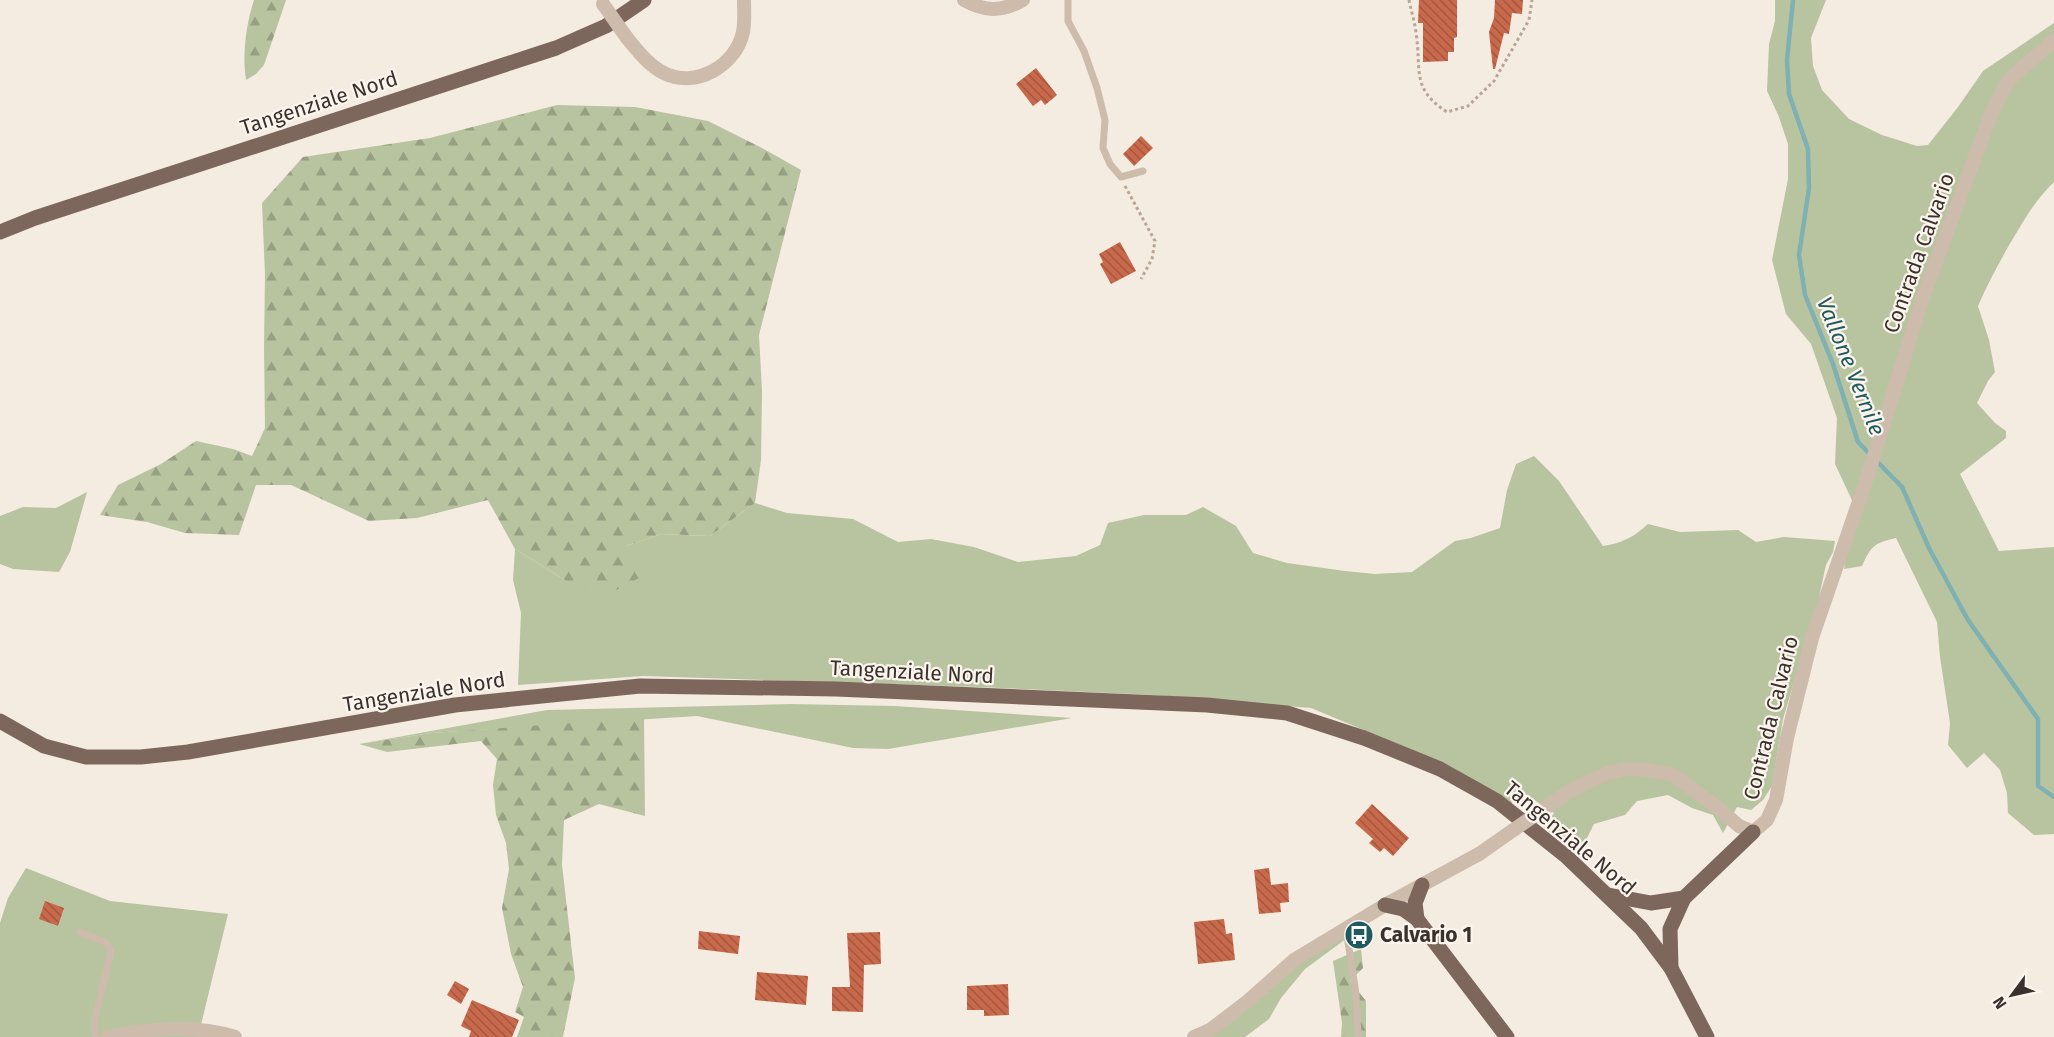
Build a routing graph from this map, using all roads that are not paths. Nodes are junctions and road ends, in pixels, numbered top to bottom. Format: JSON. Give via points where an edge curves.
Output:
{"nodes":[{"id":1,"x":644,"y":0,"type":"edge"},
{"id":2,"x":744,"y":0,"type":"edge"},
{"id":3,"x":964,"y":0,"type":"edge"},
{"id":4,"x":1023,"y":0,"type":"edge"},
{"id":5,"x":1068,"y":0,"type":"edge"},
{"id":6,"x":602,"y":2,"type":"edge"},
{"id":7,"x":2054,"y":40,"type":"edge"},
{"id":8,"x":1143,"y":171,"type":"dead end"},
{"id":9,"x":0,"y":232,"type":"edge"},
{"id":10,"x":0,"y":721,"type":"edge"},
{"id":11,"x":1753,"y":832,"type":"junction"},
{"id":12,"x":1422,"y":885,"type":"junction"},
{"id":13,"x":1608,"y":896,"type":"junction"},
{"id":14,"x":1684,"y":897,"type":"junction"},
{"id":15,"x":1385,"y":905,"type":"junction"},
{"id":16,"x":1417,"y":919,"type":"junction"},
{"id":17,"x":1345,"y":928,"type":"junction"},
{"id":18,"x":80,"y":932,"type":"dead end"},
{"id":19,"x":1671,"y":968,"type":"junction"},
{"id":20,"x":96,"y":1037,"type":"edge"},
{"id":21,"x":107,"y":1037,"type":"edge"},
{"id":22,"x":236,"y":1037,"type":"edge"},
{"id":23,"x":1194,"y":1037,"type":"edge"},
{"id":24,"x":1358,"y":1037,"type":"edge"},
{"id":25,"x":1507,"y":1037,"type":"edge"},
{"id":26,"x":1707,"y":1037,"type":"edge"}],
"edges":[{"from":1,"to":9,"type":"main road","name":"Tangenziale Nord","via":[[606,26],[556,48]]},
{"from":2,"to":6,"type":"street","bridge":true,"via":[[743,34],[735,51],[724,64],[704,75],[680,78],[649,63]]},
{"from":3,"to":4,"type":"street","via":[[995,9],[1009,8]]},
{"from":5,"to":8,"type":"lane","via":[[1068,21],[1084,51],[1106,120],[1103,148],[1110,164],[1121,177]]},
{"from":7,"to":11,"type":"street","name":"Contrada Calvario","via":[[2008,81],[1991,114],[1924,294],[1812,638],[1776,800],[1767,820]]},
{"from":10,"to":13,"type":"main road","name":"Tangenziale Nord","via":[[44,746],[86,757],[141,757],[455,705],[640,686],[836,689],[1207,705],[1287,713],[1364,738],[1450,774],[1497,801]]},
{"from":11,"to":12,"type":"street","name":"Contrada Calvario","bridge":true,"via":[[1739,826],[1673,775],[1626,769],[1606,773],[1568,792],[1479,854]]},
{"from":11,"to":14,"type":"main road"},
{"from":12,"to":15,"type":"street","name":"Contrada Calvario"},
{"from":12,"to":16,"type":"main road","via":[[1415,903]]},
{"from":13,"to":14,"type":"main road","via":[[1651,903]]},
{"from":13,"to":19,"type":"main road","name":"Tangenziale Nord","via":[[1641,928]]},
{"from":14,"to":19,"type":"main road","via":[[1670,929]]},
{"from":15,"to":16,"type":"main road","via":[[1403,909]]},
{"from":15,"to":17,"type":"street","name":"Contrada Calvario"},
{"from":16,"to":25,"type":"main road"},
{"from":17,"to":23,"type":"street","name":"Contrada Calvario","via":[[1293,960],[1248,1001],[1210,1030]]},
{"from":17,"to":24,"type":"lane","via":[[1356,994]]},
{"from":18,"to":20,"type":"lane","via":[[105,942],[111,951],[94,1023]]},
{"from":19,"to":26,"type":"main road","name":"Tangenziale Nord"},
{"from":21,"to":22,"type":"street","via":[[136,1031],[215,1030]]}]}
